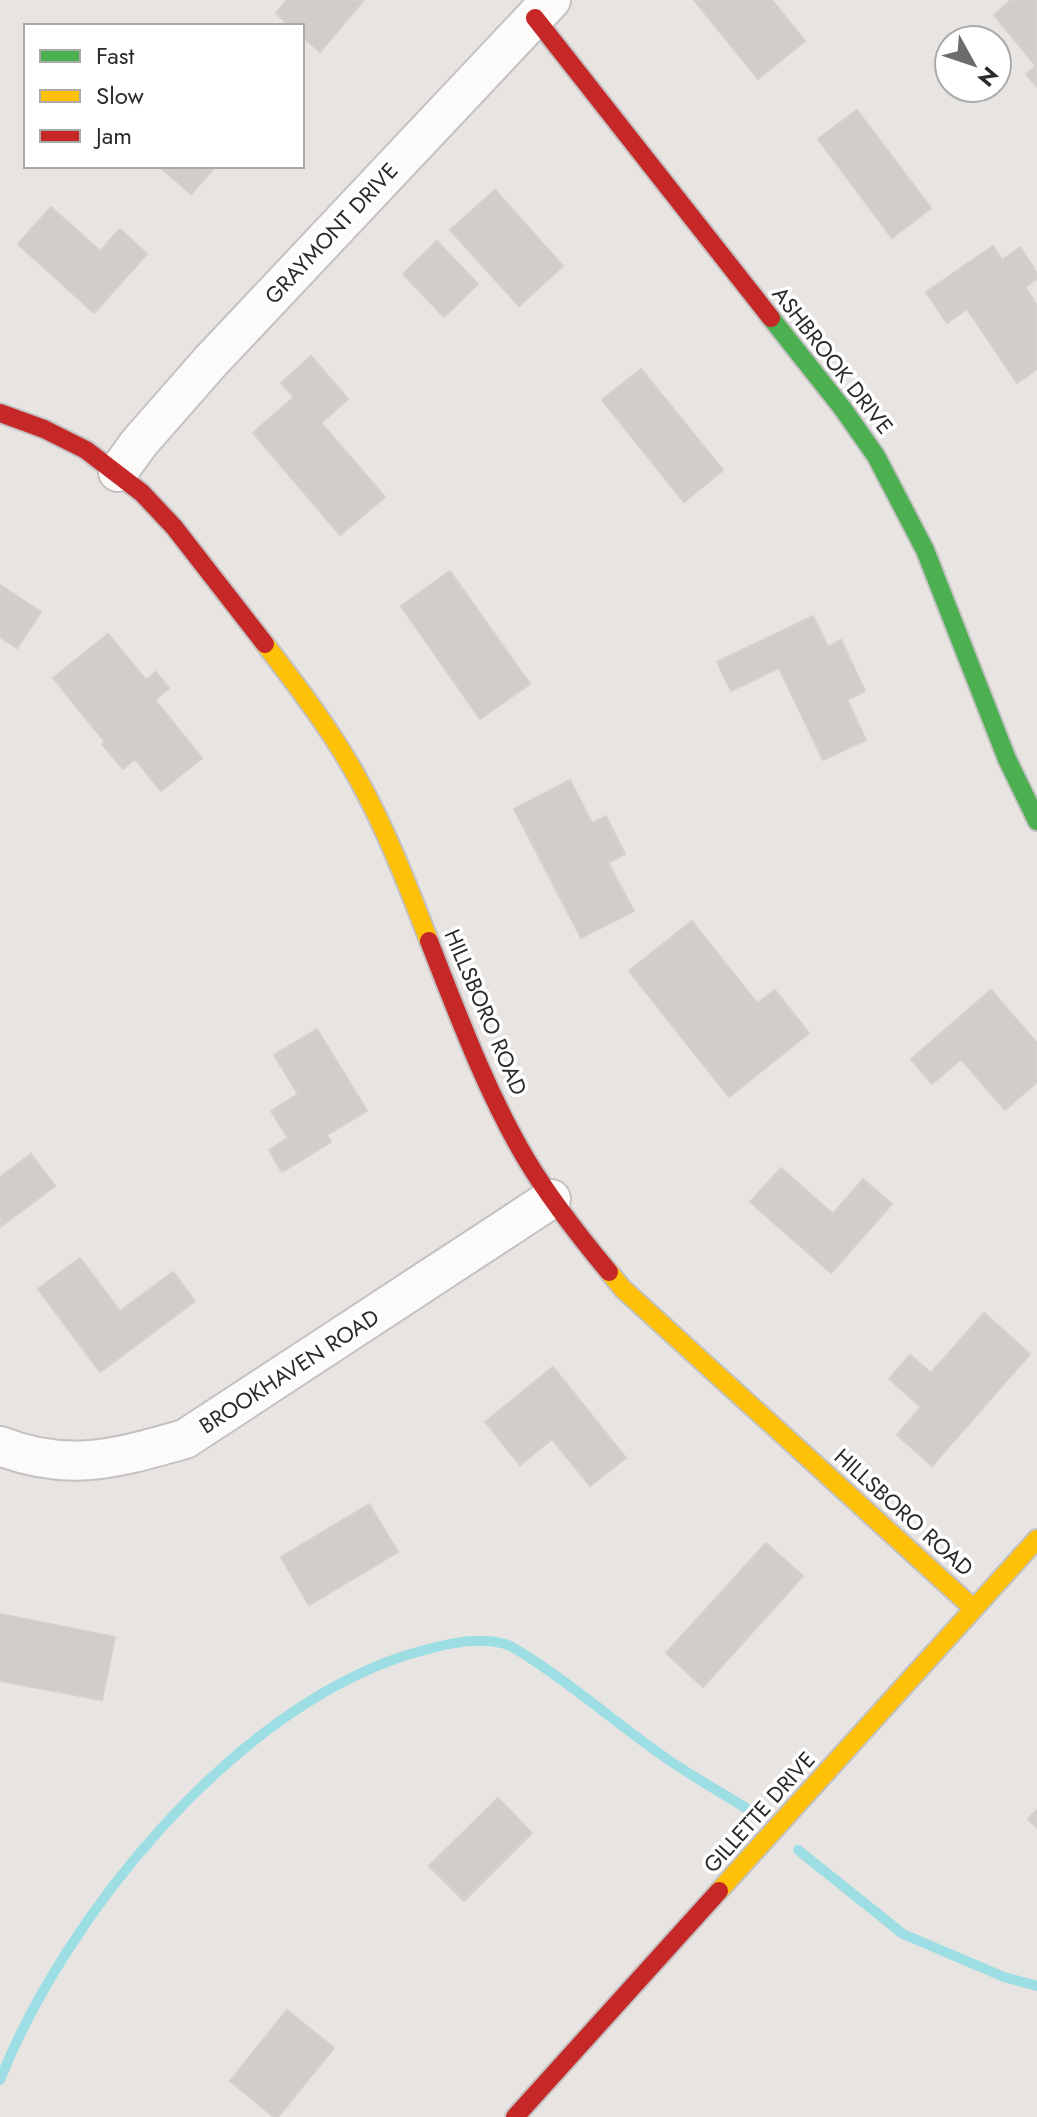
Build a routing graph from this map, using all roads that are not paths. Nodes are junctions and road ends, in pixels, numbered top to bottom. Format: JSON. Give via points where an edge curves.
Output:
{"nodes":[{"id":1,"x":543,"y":9,"type":"edge"},
{"id":2,"x":0,"y":413,"type":"edge"},
{"id":3,"x":118,"y":472,"type":"junction"},
{"id":4,"x":1037,"y":821,"type":"edge"},
{"id":5,"x":551,"y":1199,"type":"junction"},
{"id":6,"x":0,"y":1446,"type":"edge"},
{"id":7,"x":1037,"y":1539,"type":"edge"},
{"id":8,"x":973,"y":1608,"type":"junction"},
{"id":9,"x":515,"y":2117,"type":"edge"}],
"edges":[{"from":1,"to":3,"type":"street","name":"GRAYMONT DRIVE","via":[[210,362]]},
{"from":1,"to":4,"type":"street","name":"ASHBROOK DRIVE","via":[[876,456],[925,550],[1007,759]]},
{"from":2,"to":3,"type":"street","name":"HILLSBORO ROAD","via":[[72,443]]},
{"from":3,"to":5,"type":"street","name":"HILLSBORO ROAD","via":[[159,509],[284,669],[370,801],[468,1039],[515,1139]]},
{"from":5,"to":6,"type":"street","name":"BROOKHAVEN ROAD","via":[[185,1439],[88,1462]]},
{"from":5,"to":8,"type":"street","name":"HILLSBORO ROAD","via":[[623,1289]]},
{"from":7,"to":8,"type":"street","name":"GILLETTE DRIVE"},
{"from":8,"to":9,"type":"street","name":"GILLETTE DRIVE"}]}
